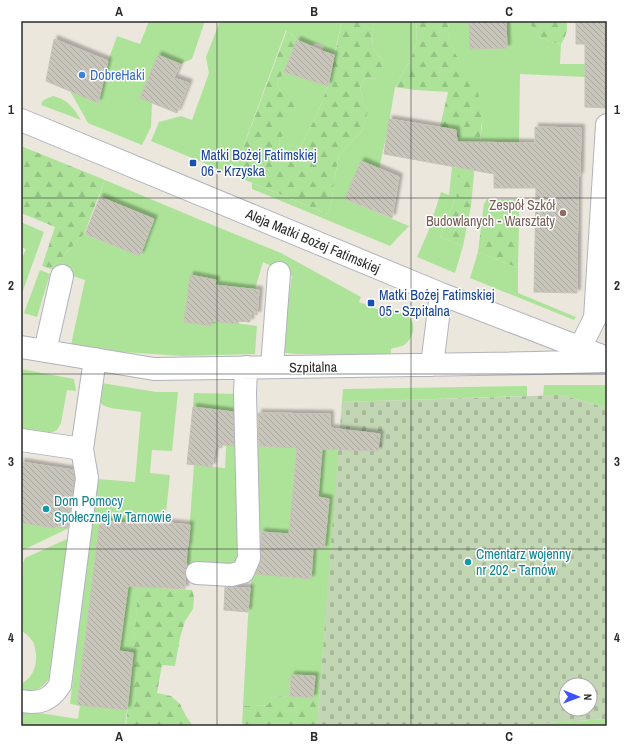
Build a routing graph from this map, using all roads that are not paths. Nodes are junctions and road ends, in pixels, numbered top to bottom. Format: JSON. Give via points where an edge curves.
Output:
{"nodes":[{"id":1,"x":21,"y":120,"type":"edge"},
{"id":2,"x":607,"y":125,"type":"edge"},
{"id":3,"x":279,"y":273,"type":"dead end"},
{"id":4,"x":62,"y":276,"type":"dead end"},
{"id":5,"x":441,"y":294,"type":"junction"},
{"id":6,"x":21,"y":347,"type":"edge"},
{"id":7,"x":580,"y":348,"type":"junction"},
{"id":8,"x":44,"y":351,"type":"junction"},
{"id":9,"x":95,"y":359,"type":"junction"},
{"id":10,"x":607,"y":359,"type":"edge"},
{"id":11,"x":432,"y":365,"type":"junction"},
{"id":12,"x":246,"y":367,"type":"junction"},
{"id":13,"x":272,"y":367,"type":"junction"},
{"id":14,"x":21,"y":440,"type":"edge"},
{"id":15,"x":82,"y":449,"type":"junction"},
{"id":16,"x":198,"y":573,"type":"dead end"},
{"id":17,"x":21,"y":701,"type":"edge"}],
"edges":[{"from":1,"to":5,"type":"street","name":"Aleja Matki Bożej Fatimskiej"},
{"from":2,"to":7,"type":"street","via":[[595,318]]},
{"from":3,"to":13,"type":"street"},
{"from":4,"to":8,"type":"street"},
{"from":5,"to":7,"type":"street","name":"Aleja Matki Bożej Fatimskiej"},
{"from":5,"to":11,"type":"street"},
{"from":6,"to":8,"type":"street","name":"Szpitalna"},
{"from":7,"to":10,"type":"street","name":"Aleja Matki Bożej Fatimskiej"},
{"from":8,"to":9,"type":"street","name":"Szpitalna"},
{"from":9,"to":12,"type":"street","name":"Szpitalna","via":[[154,369]]},
{"from":9,"to":15,"type":"street"},
{"from":10,"to":11,"type":"street","name":"Szpitalna","via":[[535,364]]},
{"from":11,"to":13,"type":"street","name":"Szpitalna"},
{"from":12,"to":13,"type":"street","name":"Szpitalna"},
{"from":12,"to":16,"type":"street","via":[[249,558],[243,572],[231,575]]},
{"from":14,"to":15,"type":"street"},
{"from":15,"to":17,"type":"street","via":[[87,478],[60,685],[42,701]]}]}
